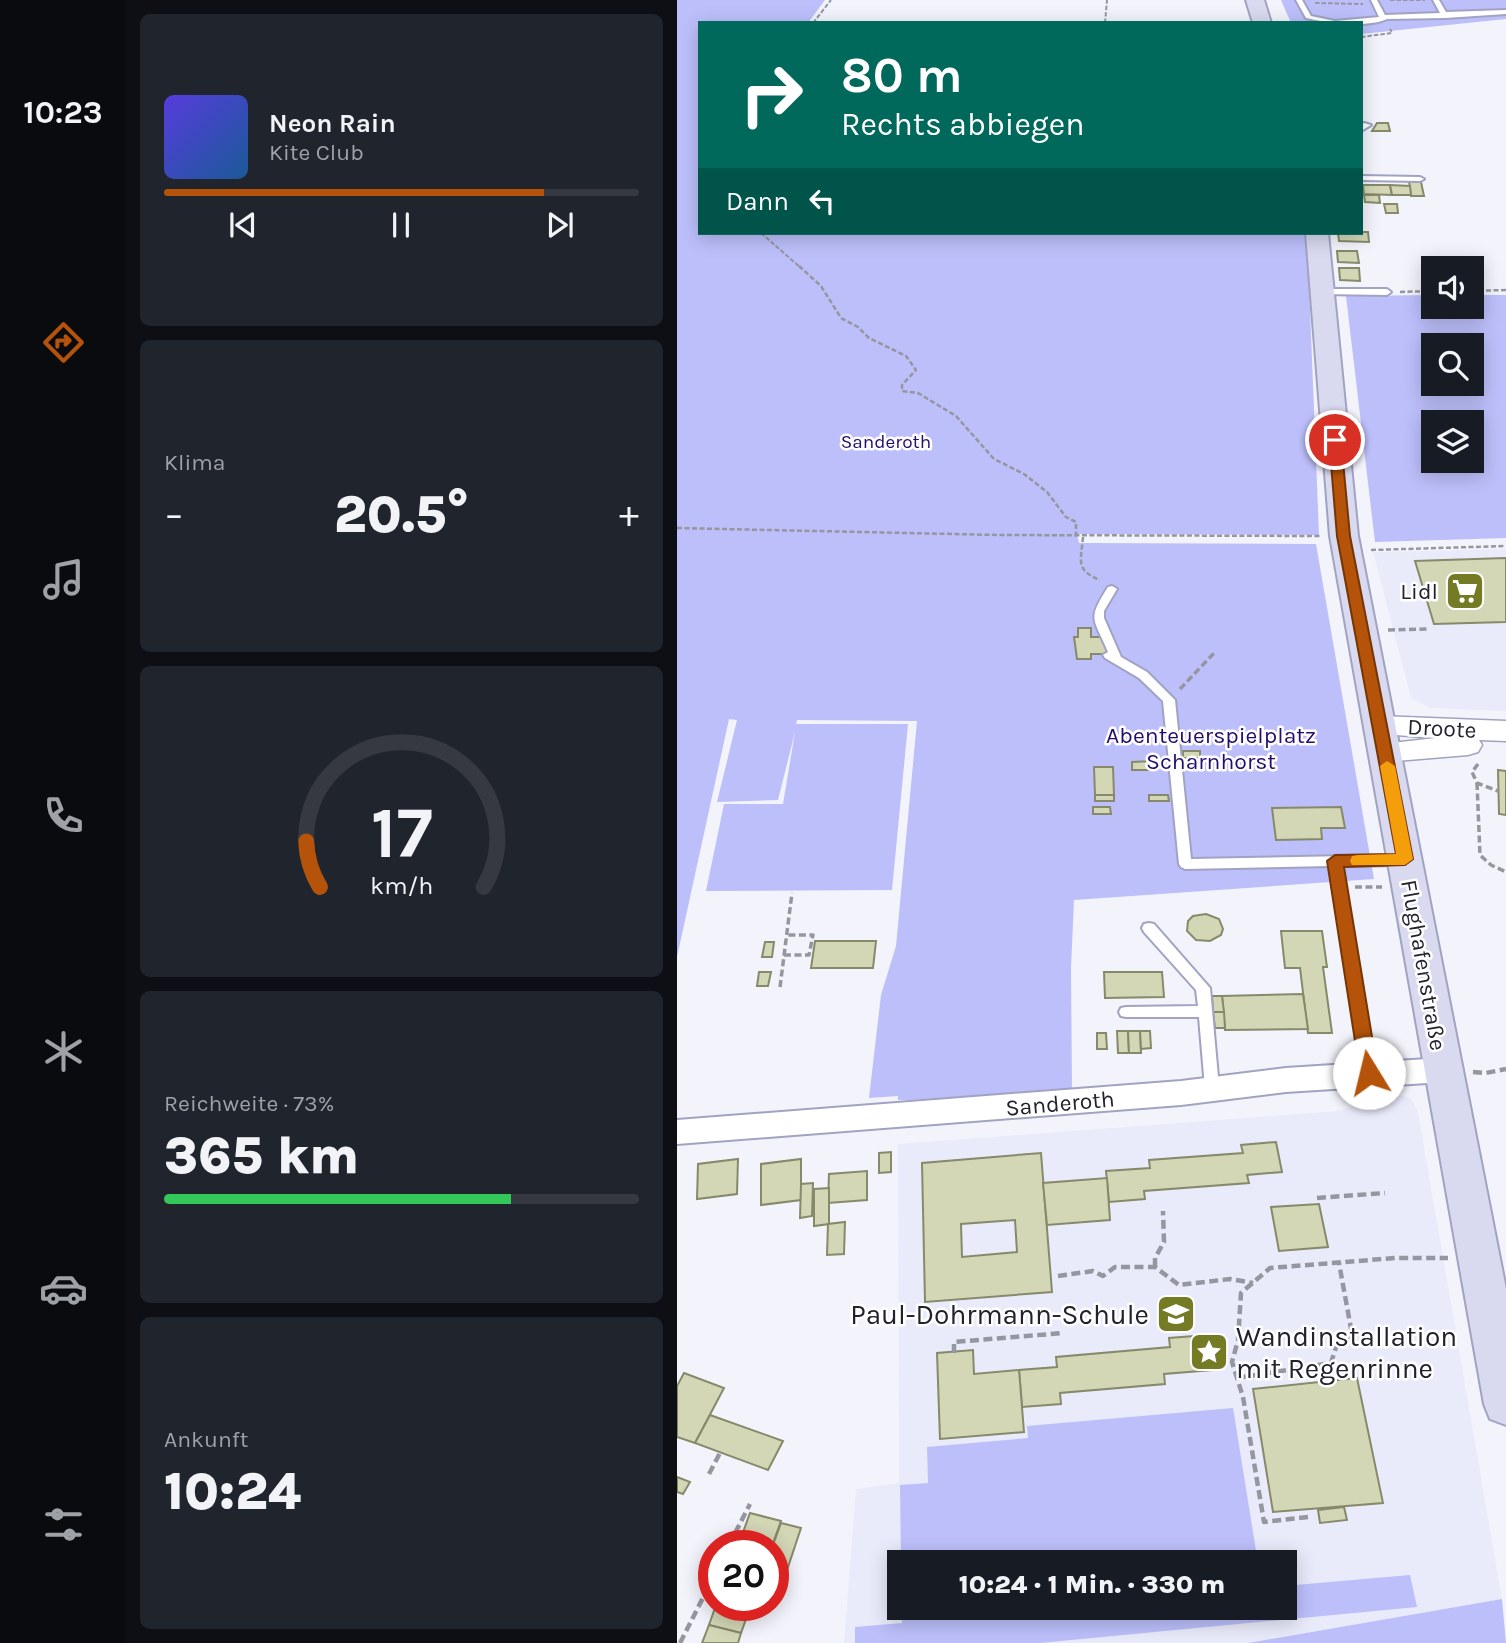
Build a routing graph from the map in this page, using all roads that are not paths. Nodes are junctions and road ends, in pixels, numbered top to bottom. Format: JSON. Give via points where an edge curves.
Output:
{"nodes":[{"id":1,"x":1255,"y":0,"type":"edge"},
{"id":2,"x":1436,"y":0,"type":"edge"},
{"id":3,"x":1374,"y":1,"type":"edge"},
{"id":4,"x":1299,"y":2,"type":"edge"},
{"id":5,"x":1506,"y":12,"type":"edge"},
{"id":6,"x":1445,"y":16,"type":"junction"},
{"id":7,"x":1382,"y":17,"type":"junction"},
{"id":8,"x":1261,"y":21,"type":"edge"},
{"id":9,"x":1327,"y":21,"type":"edge"},
{"id":10,"x":1360,"y":21,"type":"edge"},
{"id":11,"x":1363,"y":178,"type":"edge"},
{"id":12,"x":1420,"y":179,"type":"dead end"},
{"id":13,"x":1317,"y":235,"type":"edge"},
{"id":14,"x":1323,"y":292,"type":"junction"},
{"id":15,"x":1387,"y":292,"type":"road end"},
{"id":16,"x":1112,"y":589,"type":"dead end"},
{"id":17,"x":1506,"y":731,"type":"edge"},
{"id":18,"x":1382,"y":739,"type":"junction"},
{"id":19,"x":1494,"y":749,"type":"edge"},
{"id":20,"x":1335,"y":861,"type":"junction"},
{"id":21,"x":1395,"y":873,"type":"junction"},
{"id":22,"x":1149,"y":928,"type":"dead end"},
{"id":23,"x":1205,"y":1011,"type":"junction"},
{"id":24,"x":1126,"y":1012,"type":"dead end"},
{"id":25,"x":1443,"y":1070,"type":"junction"},
{"id":26,"x":1369,"y":1073,"type":"junction"},
{"id":27,"x":1212,"y":1088,"type":"junction"},
{"id":28,"x":677,"y":1132,"type":"edge"},
{"id":29,"x":1506,"y":1404,"type":"edge"}],
"edges":[{"from":1,"to":8,"type":"main road"},
{"from":2,"to":6,"type":"lane"},
{"from":3,"to":7,"type":"lane"},
{"from":4,"to":9,"type":"lane","via":[[1308,17]]},
{"from":5,"to":6,"type":"lane"},
{"from":6,"to":7,"type":"lane"},
{"from":7,"to":10,"type":"lane"},
{"from":11,"to":12,"type":"lane"},
{"from":13,"to":14,"type":"main road","name":"Flughafenstraße"},
{"from":14,"to":15,"type":"lane"},
{"from":14,"to":18,"type":"main road","name":"Flughafenstraße"},
{"from":16,"to":20,"type":"lane","via":[[1099,618],[1113,658],[1143,675],[1169,700],[1185,864]]},
{"from":17,"to":18,"type":"street","name":"Droote"},
{"from":18,"to":19,"type":"street","name":"Droote"},
{"from":18,"to":21,"type":"main road","name":"Flughafenstraße"},
{"from":20,"to":21,"type":"lane"},
{"from":20,"to":26,"type":"lane"},
{"from":21,"to":25,"type":"main road","name":"Flughafenstraße"},
{"from":22,"to":23,"type":"lane","via":[[1203,988]]},
{"from":23,"to":24,"type":"lane"},
{"from":23,"to":27,"type":"lane"},
{"from":25,"to":26,"type":"street","name":"Sanderoth"},
{"from":25,"to":29,"type":"main road","name":"Flughafenstraße"},
{"from":26,"to":27,"type":"street","name":"Sanderoth"},
{"from":27,"to":28,"type":"street","name":"Sanderoth"}]}
